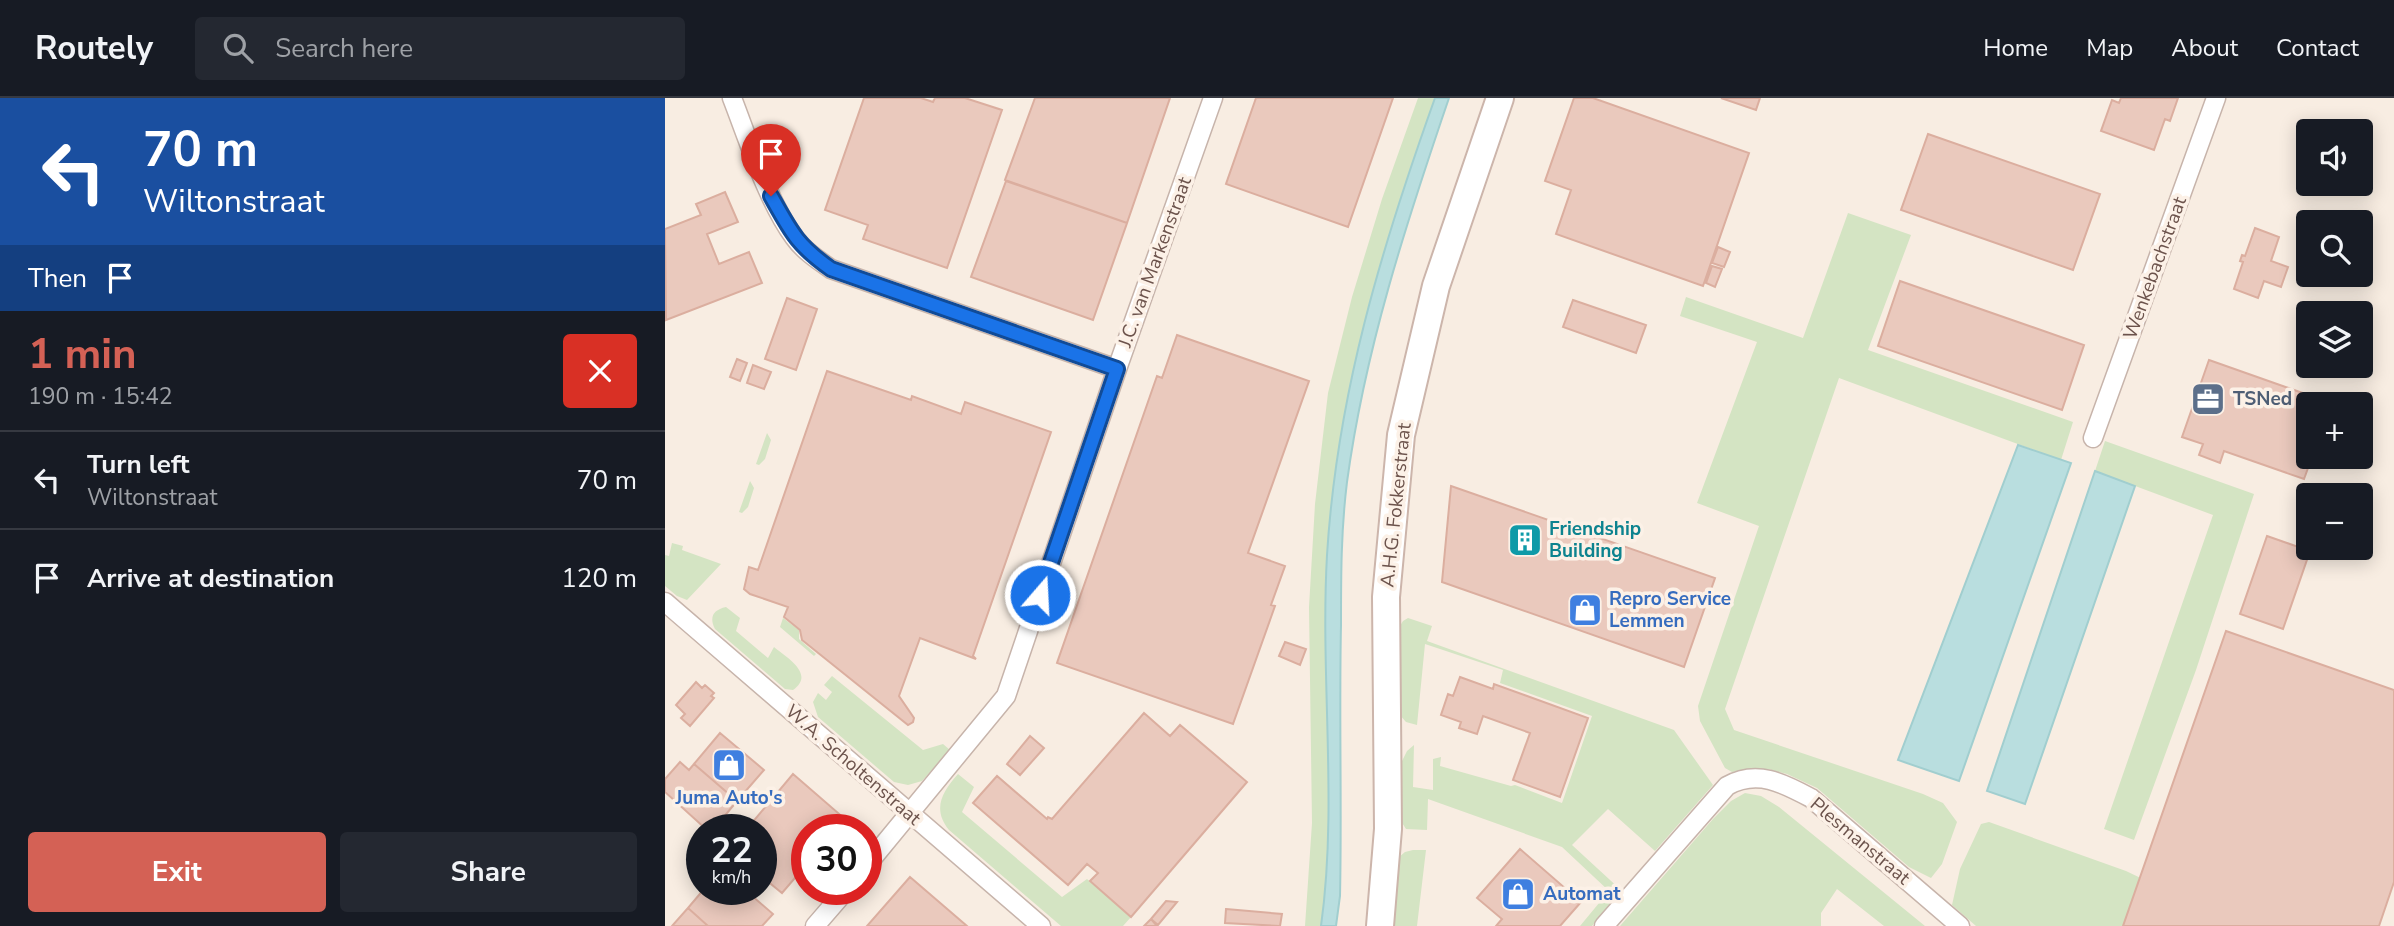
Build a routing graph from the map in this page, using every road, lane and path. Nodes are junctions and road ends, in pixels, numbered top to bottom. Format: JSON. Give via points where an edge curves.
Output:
{"nodes":[{"id":1,"x":731,"y":98,"type":"edge"},
{"id":2,"x":1213,"y":98,"type":"edge"},
{"id":3,"x":1500,"y":98,"type":"edge"},
{"id":4,"x":2216,"y":98,"type":"edge"},
{"id":5,"x":1117,"y":369,"type":"junction"},
{"id":6,"x":2093,"y":438,"type":"dead end"},
{"id":7,"x":665,"y":602,"type":"edge"},
{"id":8,"x":910,"y":814,"type":"junction"},
{"id":9,"x":882,"y":847,"type":"edge"},
{"id":10,"x":833,"y":905,"type":"edge"},
{"id":11,"x":815,"y":926,"type":"edge"},
{"id":12,"x":1041,"y":926,"type":"edge"},
{"id":13,"x":1380,"y":926,"type":"edge"},
{"id":14,"x":1604,"y":926,"type":"edge"},
{"id":15,"x":1960,"y":926,"type":"edge"}],
"edges":[{"from":1,"to":5,"type":"street","via":[[771,196],[794,238],[831,269]]},
{"from":2,"to":5,"type":"street","name":"J.C. van Markenstraat"},
{"from":3,"to":13,"type":"street","name":"A.H.G. Fokkerstraat","via":[[1436,286],[1401,435],[1385,597],[1388,829]]},
{"from":4,"to":6,"type":"street","name":"Wenkebachstraat"},
{"from":5,"to":8,"type":"street","name":"J.C. van Markenstraat","via":[[1006,696]]},
{"from":7,"to":8,"type":"street","name":"W.A. Scholtenstraat"},
{"from":8,"to":9,"type":"street","name":"J.C. van Markenstraat"},
{"from":8,"to":12,"type":"street","name":"W.A. Scholtenstraat"},
{"from":10,"to":11,"type":"street"},
{"from":14,"to":15,"type":"street","name":"Plesmanstraat","via":[[1721,791],[1748,777],[1788,785],[1811,798]]}]}
